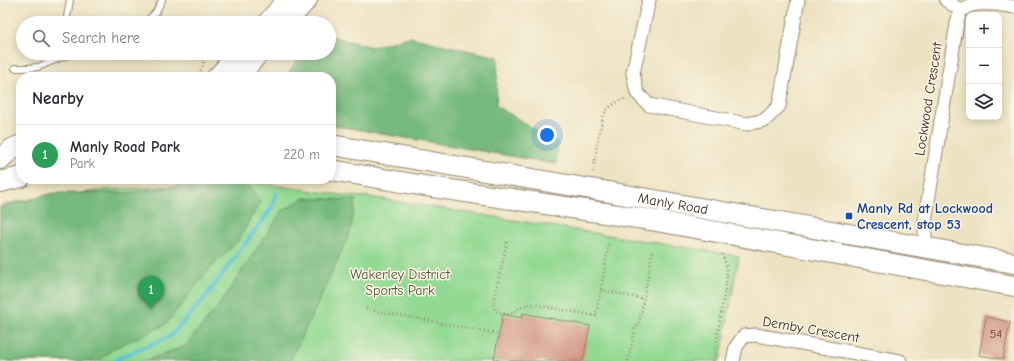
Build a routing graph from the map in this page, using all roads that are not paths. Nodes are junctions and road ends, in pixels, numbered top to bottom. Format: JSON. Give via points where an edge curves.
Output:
{"nodes":[{"id":1,"x":70,"y":0,"type":"edge"},
{"id":2,"x":162,"y":0,"type":"edge"},
{"id":3,"x":286,"y":0,"type":"edge"},
{"id":4,"x":308,"y":0,"type":"edge"},
{"id":5,"x":649,"y":0,"type":"edge"},
{"id":6,"x":798,"y":0,"type":"edge"},
{"id":7,"x":946,"y":0,"type":"edge"},
{"id":8,"x":1014,"y":7,"type":"edge"},
{"id":9,"x":961,"y":11,"type":"junction"},
{"id":10,"x":67,"y":16,"type":"edge"},
{"id":11,"x":152,"y":16,"type":"edge"},
{"id":12,"x":272,"y":16,"type":"edge"},
{"id":13,"x":293,"y":16,"type":"edge"},
{"id":14,"x":55,"y":60,"type":"edge"},
{"id":15,"x":232,"y":60,"type":"edge"},
{"id":16,"x":255,"y":60,"type":"edge"},
{"id":17,"x":15,"y":68,"type":"dead end"},
{"id":18,"x":221,"y":72,"type":"edge"},
{"id":19,"x":245,"y":72,"type":"edge"},
{"id":20,"x":336,"y":145,"type":"edge"},
{"id":21,"x":16,"y":147,"type":"edge"},
{"id":22,"x":16,"y":157,"type":"edge"},
{"id":23,"x":0,"y":160,"type":"edge"},
{"id":24,"x":336,"y":171,"type":"edge"},
{"id":25,"x":16,"y":178,"type":"edge"},
{"id":26,"x":0,"y":182,"type":"edge"},
{"id":27,"x":925,"y":248,"type":"junction"},
{"id":28,"x":1014,"y":264,"type":"edge"},
{"id":29,"x":1014,"y":286,"type":"edge"},
{"id":30,"x":733,"y":361,"type":"edge"},
{"id":31,"x":900,"y":361,"type":"edge"}],
"edges":[{"from":1,"to":10,"type":"lane"},
{"from":2,"to":11,"type":"lane"},
{"from":3,"to":12,"type":"main road"},
{"from":4,"to":13,"type":"main road"},
{"from":5,"to":6,"type":"street","via":[[633,73],[637,93],[649,105],[747,124],[765,120],[779,106]]},
{"from":7,"to":9,"type":"street"},
{"from":8,"to":9,"type":"street","via":[[982,1],[970,3]]},
{"from":9,"to":27,"type":"street","name":"Lockwood Crescent","via":[[928,201]]},
{"from":14,"to":17,"type":"lane","via":[[38,67]]},
{"from":15,"to":18,"type":"main road"},
{"from":16,"to":19,"type":"main road"},
{"from":20,"to":27,"type":"main road","name":"Manly Road"},
{"from":21,"to":23,"type":"main road"},
{"from":22,"to":23,"type":"main road"},
{"from":24,"to":29,"type":"main road","name":"Manly Road","via":[[651,220]]},
{"from":25,"to":26,"type":"main road"},
{"from":27,"to":28,"type":"main road","name":"Manly Road"},
{"from":30,"to":31,"type":"street","name":"Demby Crescent","via":[[736,347],[744,336],[756,335]]}]}
